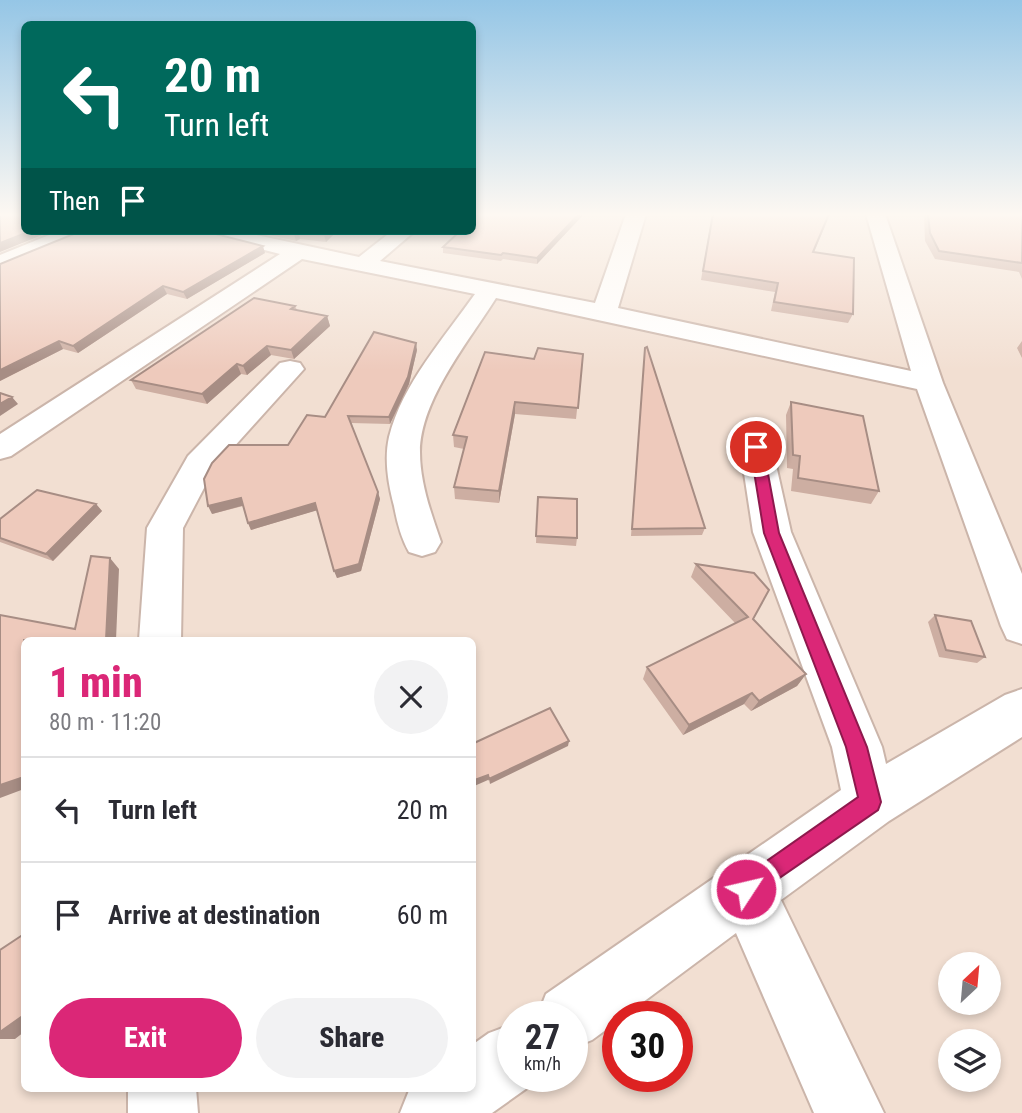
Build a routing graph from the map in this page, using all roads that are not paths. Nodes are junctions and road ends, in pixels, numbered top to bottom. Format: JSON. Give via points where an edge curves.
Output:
{"nodes":[{"id":1,"x":277,"y":266,"type":"edge"},
{"id":2,"x":380,"y":266,"type":"edge"},
{"id":3,"x":619,"y":266,"type":"edge"},
{"id":4,"x":892,"y":266,"type":"edge"},
{"id":5,"x":491,"y":288,"type":"junction"},
{"id":6,"x":604,"y":312,"type":"junction"},
{"id":7,"x":290,"y":369,"type":"dead end"},
{"id":8,"x":929,"y":383,"type":"junction"},
{"id":9,"x":756,"y":447,"type":"dead end"},
{"id":10,"x":0,"y":449,"type":"edge"},
{"id":11,"x":422,"y":542,"type":"dead end"},
{"id":12,"x":1022,"y":626,"type":"edge"},
{"id":13,"x":160,"y":637,"type":"edge"},
{"id":14,"x":1022,"y":711,"type":"edge"},
{"id":15,"x":870,"y":802,"type":"junction"},
{"id":16,"x":746,"y":889,"type":"junction"},
{"id":17,"x":588,"y":1003,"type":"edge"},
{"id":18,"x":497,"y":1068,"type":"edge"},
{"id":19,"x":476,"y":1083,"type":"edge"},
{"id":20,"x":162,"y":1092,"type":"edge"},
{"id":21,"x":464,"y":1092,"type":"edge"},
{"id":22,"x":163,"y":1113,"type":"edge"},
{"id":23,"x":435,"y":1113,"type":"edge"},
{"id":24,"x":849,"y":1113,"type":"edge"}],
"edges":[{"from":1,"to":10,"type":"street"},
{"from":2,"to":5,"type":"street"},
{"from":3,"to":6,"type":"street"},
{"from":4,"to":8,"type":"street"},
{"from":5,"to":6,"type":"street"},
{"from":5,"to":11,"type":"street","via":[[412,411],[404,440],[406,488]]},
{"from":6,"to":8,"type":"street"},
{"from":7,"to":13,"type":"street","via":[[200,464],[165,528]]},
{"from":8,"to":12,"type":"street"},
{"from":9,"to":15,"type":"street","via":[[772,533],[857,747]]},
{"from":14,"to":15,"type":"street"},
{"from":15,"to":16,"type":"street"},
{"from":16,"to":17,"type":"street"},
{"from":16,"to":24,"type":"street"},
{"from":18,"to":19,"type":"street"},
{"from":20,"to":22,"type":"street"},
{"from":21,"to":23,"type":"street"}]}
